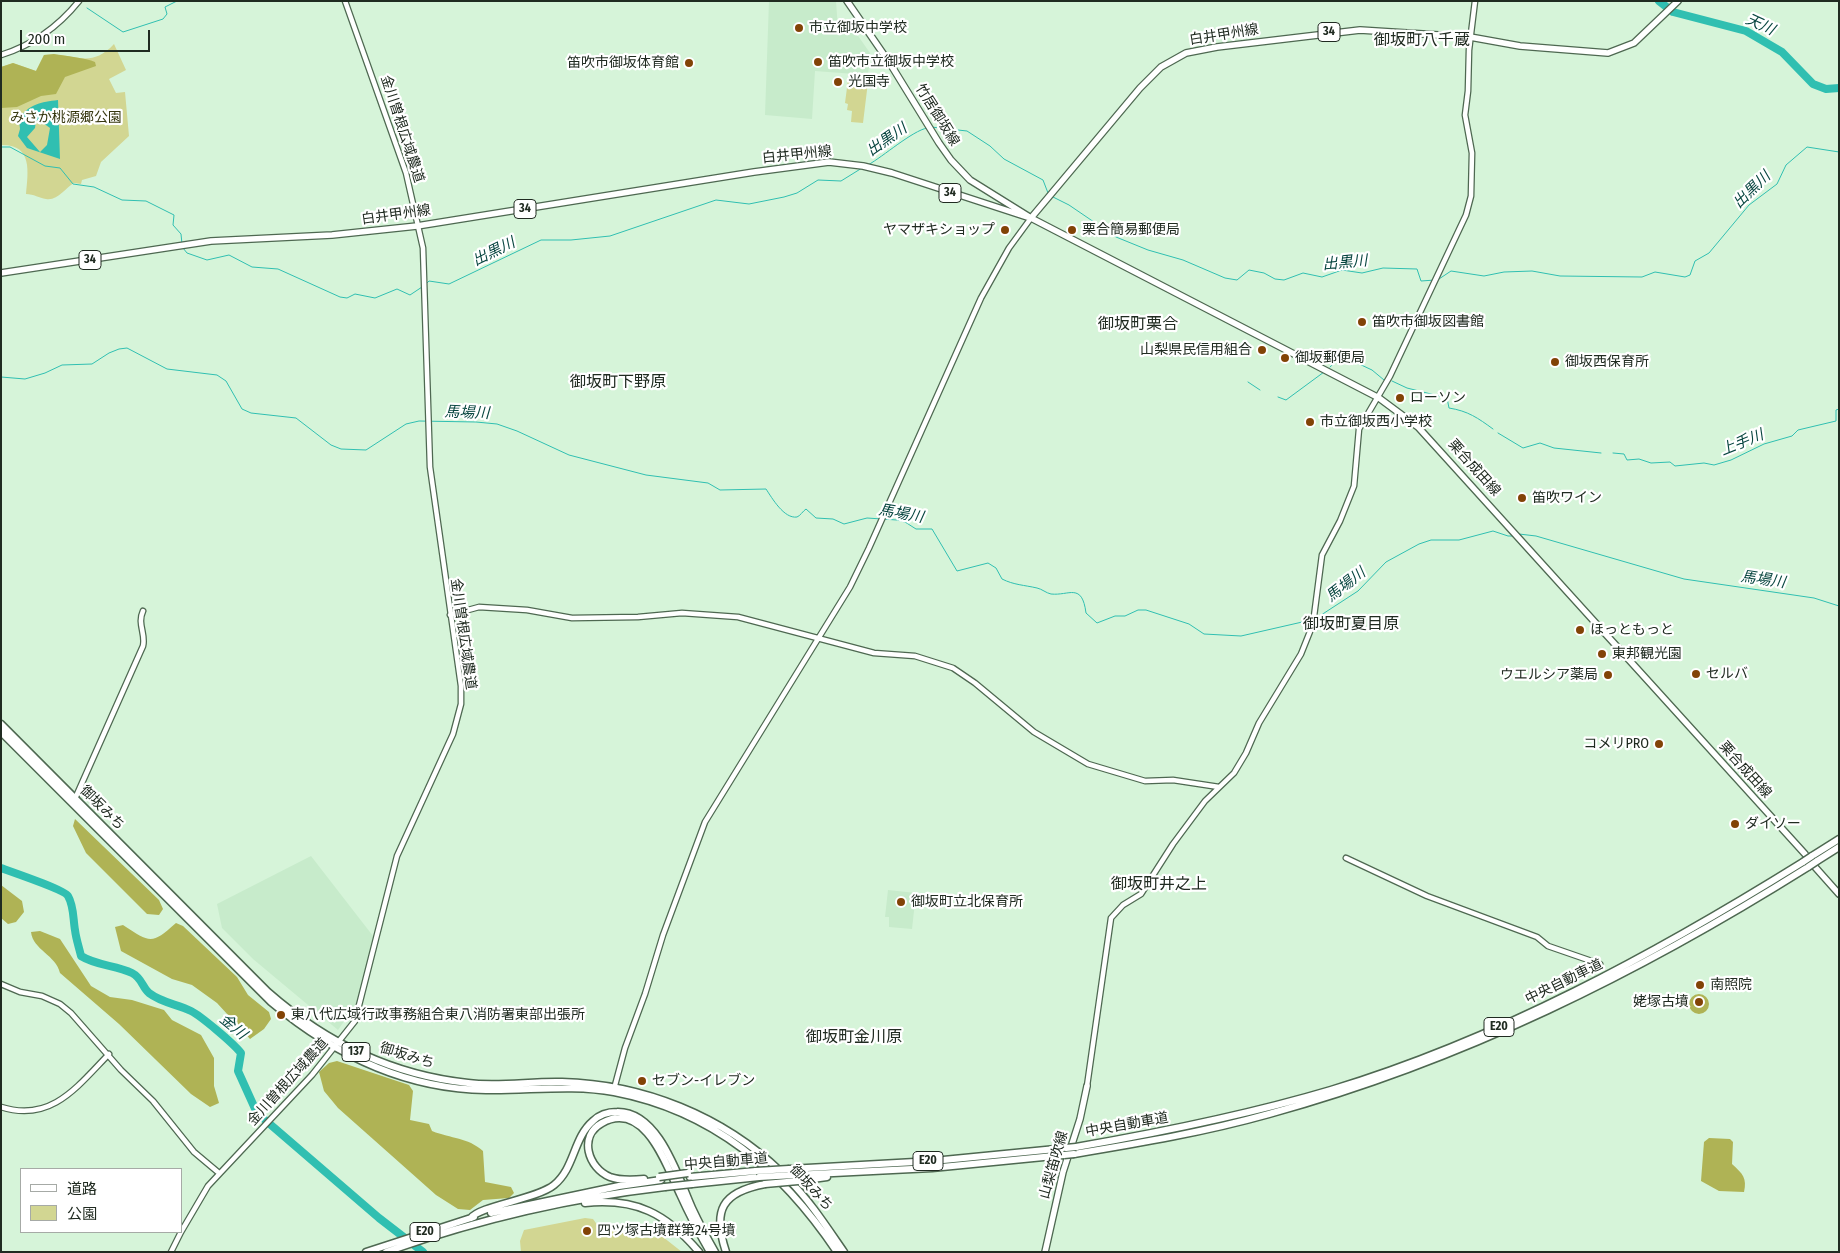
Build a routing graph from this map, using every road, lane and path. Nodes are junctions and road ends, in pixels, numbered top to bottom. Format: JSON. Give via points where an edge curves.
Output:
{"nodes":[{"id":1,"x":78,"y":1,"type":"edge"},
{"id":2,"x":345,"y":1,"type":"edge"},
{"id":3,"x":847,"y":1,"type":"edge"},
{"id":4,"x":1475,"y":1,"type":"edge"},
{"id":5,"x":1677,"y":3,"type":"edge"},
{"id":6,"x":1470,"y":38,"type":"junction"},
{"id":7,"x":1,"y":55,"type":"edge"},
{"id":8,"x":1031,"y":218,"type":"junction"},
{"id":9,"x":417,"y":226,"type":"junction"},
{"id":10,"x":1,"y":273,"type":"edge"},
{"id":11,"x":1379,"y":398,"type":"junction"},
{"id":12,"x":143,"y":611,"type":"dead end"},
{"id":13,"x":450,"y":615,"type":"junction"},
{"id":14,"x":818,"y":640,"type":"junction"},
{"id":15,"x":1,"y":724,"type":"edge"},
{"id":16,"x":1,"y":732,"type":"edge"},
{"id":17,"x":1219,"y":787,"type":"junction"},
{"id":18,"x":74,"y":802,"type":"junction"},
{"id":19,"x":1839,"y":839,"type":"edge"},
{"id":20,"x":1839,"y":846,"type":"edge"},
{"id":21,"x":1346,"y":858,"type":"dead end"},
{"id":22,"x":1810,"y":861,"type":"junction"},
{"id":23,"x":1839,"y":894,"type":"edge"},
{"id":24,"x":1600,"y":964,"type":"dead end"},
{"id":25,"x":1,"y":984,"type":"edge"},
{"id":26,"x":335,"y":1046,"type":"junction"},
{"id":27,"x":109,"y":1054,"type":"junction"},
{"id":28,"x":1087,"y":1086,"type":"joint"},
{"id":29,"x":614,"y":1089,"type":"junction"},
{"id":30,"x":1,"y":1108,"type":"edge"},
{"id":31,"x":1075,"y":1150,"type":"junction"},
{"id":32,"x":1065,"y":1152,"type":"junction"},
{"id":33,"x":219,"y":1173,"type":"junction"},
{"id":34,"x":758,"y":1174,"type":"junction"},
{"id":35,"x":660,"y":1178,"type":"junction"},
{"id":36,"x":690,"y":1178,"type":"junction"},
{"id":37,"x":796,"y":1178,"type":"junction"},
{"id":38,"x":484,"y":1213,"type":"junction"},
{"id":39,"x":495,"y":1218,"type":"junction"},
{"id":40,"x":182,"y":1230,"type":"edge"},
{"id":41,"x":827,"y":1231,"type":"junction"},
{"id":42,"x":180,"y":1233,"type":"edge"},
{"id":43,"x":171,"y":1252,"type":"edge"},
{"id":44,"x":366,"y":1252,"type":"edge"},
{"id":45,"x":386,"y":1252,"type":"edge"},
{"id":46,"x":699,"y":1252,"type":"edge"},
{"id":47,"x":710,"y":1252,"type":"edge"},
{"id":48,"x":716,"y":1252,"type":"edge"},
{"id":49,"x":726,"y":1252,"type":"edge"},
{"id":50,"x":836,"y":1252,"type":"edge"},
{"id":51,"x":844,"y":1252,"type":"edge"},
{"id":52,"x":849,"y":1252,"type":"edge"},
{"id":53,"x":1045,"y":1252,"type":"edge"}],
"edges":[{"from":1,"to":7,"type":"street","via":[[44,35],[22,48]]},
{"from":2,"to":9,"type":"street","name":"金川曽根広域農道","via":[[406,173]]},
{"from":3,"to":8,"type":"main road","name":"竹居御坂線","via":[[891,64],[950,160],[970,180]]},
{"from":4,"to":6,"type":"street"},
{"from":5,"to":6,"type":"main road","name":"白井甲州線","number":"34","via":[[1626,48],[1601,54]]},
{"from":6,"to":8,"type":"main road","name":"白井甲州線","number":"34","via":[[1360,30],[1216,46],[1186,53],[1157,70]]},
{"from":6,"to":11,"type":"street","via":[[1465,115],[1472,153],[1470,201],[1462,226]]},
{"from":8,"to":9,"type":"main road","name":"白井甲州線","number":"34","via":[[892,173],[829,162]]},
{"from":8,"to":11,"type":"main road","name":"栗合成田線"},
{"from":8,"to":14,"type":"street","via":[[1009,248],[981,298],[881,522],[850,587]]},
{"from":9,"to":10,"type":"main road","name":"白井甲州線","number":"34","via":[[359,233],[211,241]]},
{"from":9,"to":13,"type":"street","name":"金川曽根広域農道","via":[[423,248],[425,280],[430,467]]},
{"from":11,"to":17,"type":"street","via":[[1359,429],[1354,486],[1322,555],[1313,620],[1301,654],[1258,723],[1234,773]]},
{"from":11,"to":22,"type":"main road","name":"栗合成田線","via":[[1418,427]]},
{"from":12,"to":18,"type":"street","via":[[140,619],[145,639],[143,646]]},
{"from":13,"to":14,"type":"street","via":[[479,607],[527,610],[572,618],[682,613],[738,617]]},
{"from":13,"to":26,"type":"street","name":"金川曽根広域農道","via":[[461,697],[456,726],[397,856],[359,1011],[348,1033]]},
{"from":14,"to":17,"type":"street","via":[[874,653],[915,656],[953,668],[975,682],[1034,732],[1088,764],[1145,781],[1173,780]]},
{"from":14,"to":29,"type":"street","via":[[705,822],[663,935]]},
{"from":15,"to":18,"type":"highway","name":"御坂みち","number":"137"},
{"from":16,"to":18,"type":"highway","name":"御坂みち","number":"137"},
{"from":17,"to":28,"type":"street","via":[[1172,844],[1141,894],[1123,905],[1112,918]]},
{"from":18,"to":26,"type":"highway","name":"御坂みち","number":"137","via":[[268,992]]},
{"from":19,"to":22,"type":"highway","name":"中央自動車道","number":"E20"},
{"from":20,"to":22,"type":"highway","name":"中央自動車道","number":"E20"},
{"from":21,"to":24,"type":"street","via":[[1427,896]]},
{"from":22,"to":23,"type":"main road","name":"栗合成田線"},
{"from":22,"to":31,"type":"highway","name":"中央自動車道","number":"E20","via":[[1647,954],[1494,1029],[1332,1089],[1266,1108]]},
{"from":22,"to":31,"type":"highway","name":"中央自動車道","number":"E20","via":[[1650,960],[1496,1035],[1421,1065],[1268,1114],[1163,1139]]},
{"from":25,"to":27,"type":"street","via":[[60,1004]]},
{"from":26,"to":29,"type":"highway","name":"御坂みち","number":"137","via":[[404,1071],[467,1083],[561,1082]]},
{"from":26,"to":33,"type":"street","name":"金川曽根広域農道"},
{"from":27,"to":30,"type":"street","via":[[49,1108],[20,1112]]},
{"from":27,"to":33,"type":"street","via":[[154,1101],[194,1152]]},
{"from":28,"to":53,"type":"main road","name":"山梨笛吹線"},
{"from":29,"to":41,"type":"highway","name":"御坂みち","number":"137","via":[[685,1109],[745,1142],[803,1194]]},
{"from":31,"to":32,"type":"highway","name":"中央自動車道","number":"E20","bridge":true},
{"from":32,"to":34,"type":"highway","name":"中央自動車道","number":"E20","bridge":true,"via":[[789,1169]]},
{"from":32,"to":37,"type":"highway","name":"中央自動車道","number":"E20","via":[[932,1168]]},
{"from":33,"to":40,"type":"street","name":"金川曽根広域農道","via":[[197,1202]]},
{"from":34,"to":36,"type":"highway","name":"中央自動車道","number":"E20"},
{"from":34,"to":36,"type":"highway","name":"中央自動車道","number":"E20"},
{"from":34,"to":37,"type":"highway","name":"中央自動車道","number":"E20","bridge":true},
{"from":35,"to":36,"type":"highway","name":"中央自動車道","number":"E20","bridge":true},
{"from":35,"to":38,"type":"highway","name":"中央自動車道","number":"E20"},
{"from":35,"to":47,"type":"highway","via":[[619,1180],[596,1168],[588,1152],[590,1136],[595,1128],[603,1122],[622,1118],[633,1122],[651,1137],[664,1156]]},
{"from":36,"to":39,"type":"highway","name":"中央自動車道","number":"E20","bridge":true,"via":[[665,1187],[585,1199]]},
{"from":37,"to":49,"type":"highway","bridge":true,"via":[[737,1192],[726,1202],[720,1222]]},
{"from":38,"to":44,"type":"highway","number":"E20"},
{"from":38,"to":48,"type":"highway","via":[[554,1185],[566,1174],[592,1121],[605,1113],[620,1112],[642,1120],[660,1140]]},
{"from":39,"to":45,"type":"highway","name":"中央自動車道","number":"E20"},
{"from":39,"to":46,"type":"highway","via":[[609,1200],[628,1203],[659,1215]]},
{"from":41,"to":50,"type":"highway"},
{"from":41,"to":51,"type":"highway","name":"御坂みち","number":"137"},
{"from":41,"to":52,"type":"highway"},
{"from":42,"to":43,"type":"street","name":"金川曽根広域農道"}]}
